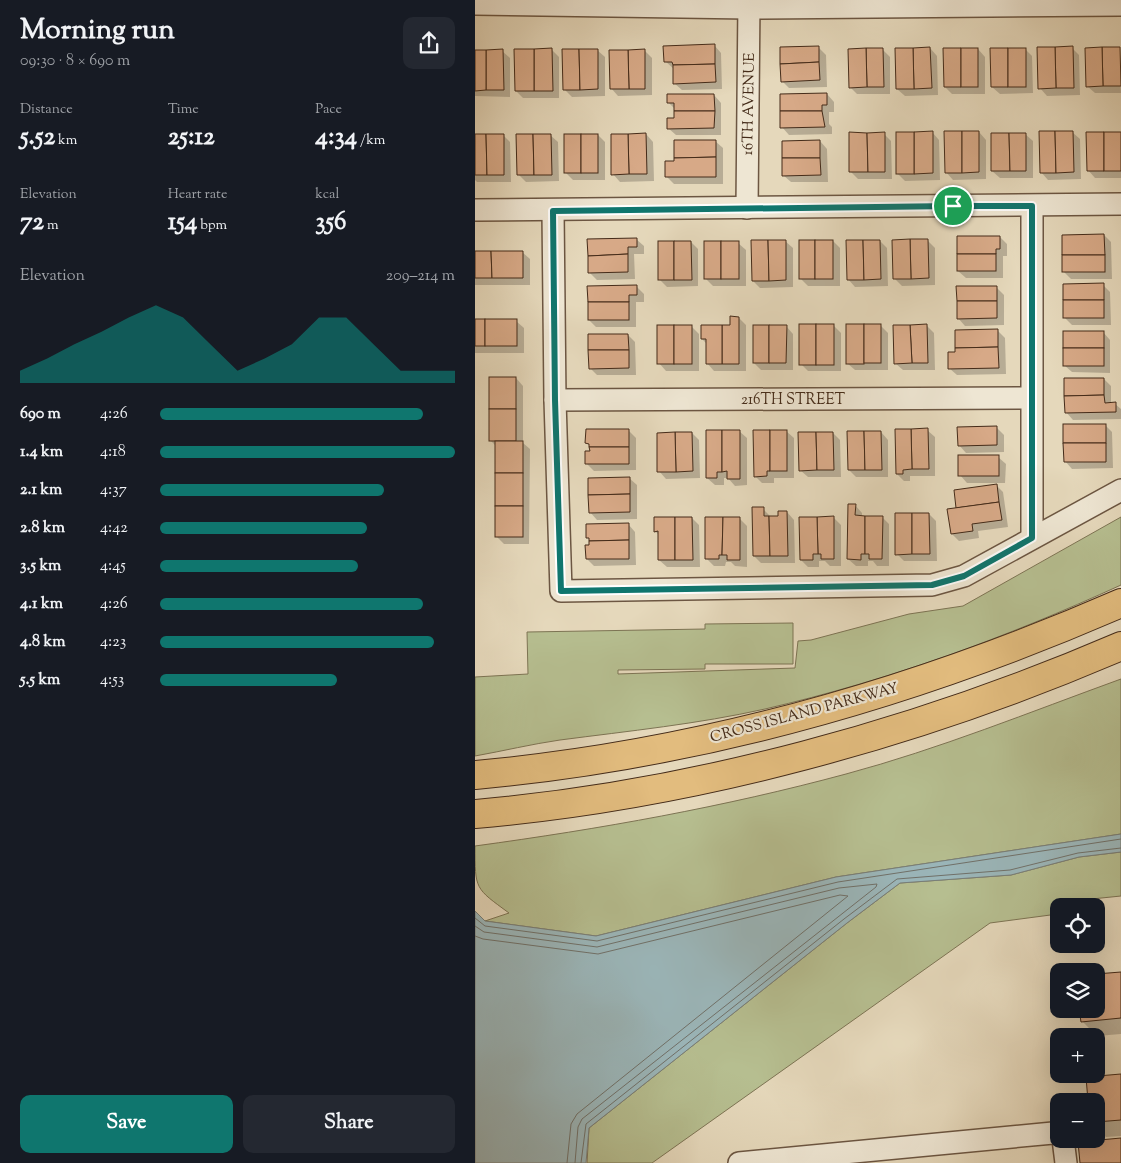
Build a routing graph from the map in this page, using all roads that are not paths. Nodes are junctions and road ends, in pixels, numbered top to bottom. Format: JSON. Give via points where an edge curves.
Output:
{"nodes":[{"id":1,"x":475,"y":4,"type":"edge"},
{"id":2,"x":749,"y":4,"type":"edge"},
{"id":3,"x":1121,"y":5,"type":"edge"},
{"id":4,"x":1121,"y":204,"type":"edge"},
{"id":5,"x":1032,"y":206,"type":"junction"},
{"id":6,"x":747,"y":208,"type":"junction"},
{"id":7,"x":475,"y":210,"type":"edge"},
{"id":8,"x":553,"y":211,"type":"junction"},
{"id":9,"x":1030,"y":398,"type":"junction"},
{"id":10,"x":555,"y":400,"type":"junction"},
{"id":11,"x":1121,"y":490,"type":"edge"},
{"id":12,"x":1032,"y":538,"type":"junction"},
{"id":13,"x":1121,"y":603,"type":"edge"},
{"id":14,"x":1121,"y":646,"type":"edge"},
{"id":15,"x":475,"y":775,"type":"edge"},
{"id":16,"x":475,"y":814,"type":"edge"},
{"id":17,"x":1050,"y":1134,"type":"edge"},
{"id":18,"x":1064,"y":1148,"type":"edge"},
{"id":19,"x":739,"y":1163,"type":"edge"},
{"id":20,"x":1066,"y":1163,"type":"edge"}],
"edges":[{"from":1,"to":2,"type":"street"},
{"from":2,"to":3,"type":"street"},
{"from":2,"to":6,"type":"street","name":"16TH AVENUE"},
{"from":4,"to":5,"type":"street"},
{"from":5,"to":6,"type":"street"},
{"from":5,"to":9,"type":"street"},
{"from":6,"to":8,"type":"street"},
{"from":7,"to":8,"type":"street"},
{"from":8,"to":10,"type":"street"},
{"from":9,"to":10,"type":"street","name":"216TH STREET"},
{"from":9,"to":12,"type":"street"},
{"from":10,"to":12,"type":"street","via":[[561,591],[932,585],[964,576]]},
{"from":11,"to":12,"type":"street"},
{"from":13,"to":15,"type":"highway","name":"CROSS ISLAND PARKWAY","via":[[1049,634],[930,677],[782,720],[599,759]]},
{"from":14,"to":16,"type":"highway","via":[[944,713],[785,760],[668,786]]},
{"from":17,"to":19,"type":"street"},
{"from":18,"to":20,"type":"street"}]}
